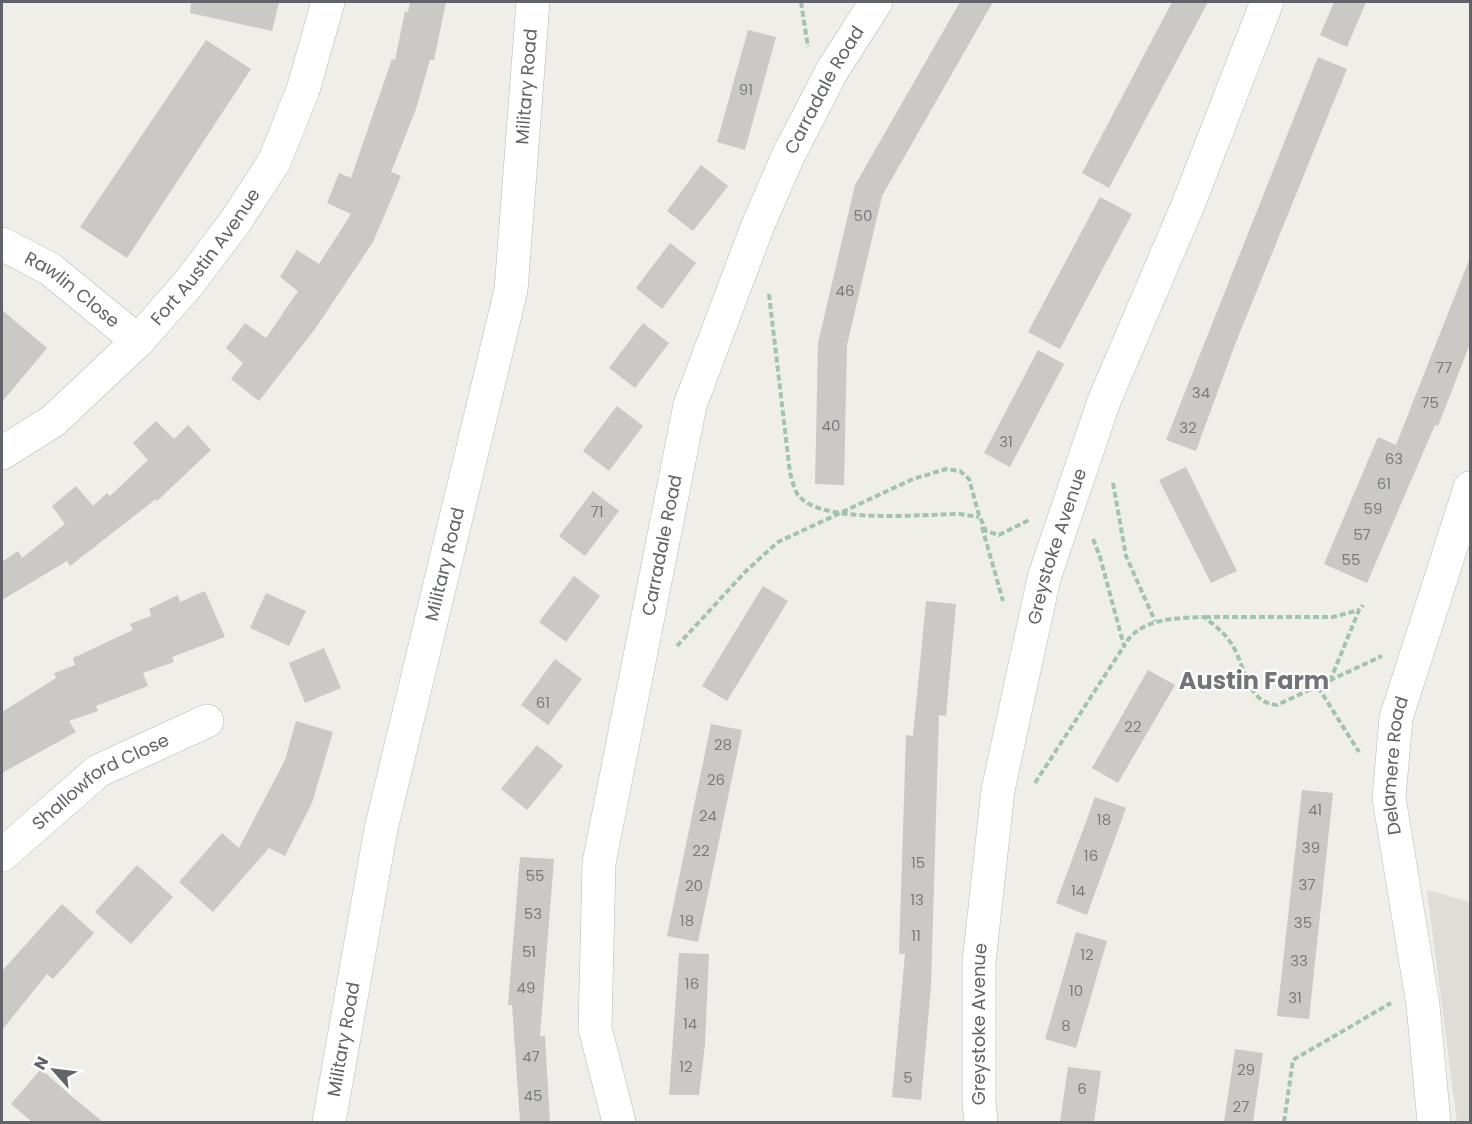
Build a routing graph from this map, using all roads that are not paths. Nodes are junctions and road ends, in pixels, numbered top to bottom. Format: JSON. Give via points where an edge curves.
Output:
{"nodes":[{"id":1,"x":328,"y":2,"type":"edge"},
{"id":2,"x":533,"y":2,"type":"edge"},
{"id":3,"x":876,"y":2,"type":"edge"},
{"id":4,"x":1267,"y":2,"type":"edge"},
{"id":5,"x":2,"y":244,"type":"edge"},
{"id":6,"x":138,"y":341,"type":"junction"},
{"id":7,"x":2,"y":453,"type":"edge"},
{"id":8,"x":1470,"y":488,"type":"edge"},
{"id":9,"x":207,"y":721,"type":"dead end"},
{"id":10,"x":2,"y":855,"type":"edge"},
{"id":11,"x":329,"y":1122,"type":"edge"},
{"id":12,"x":619,"y":1122,"type":"edge"},
{"id":13,"x":981,"y":1122,"type":"edge"},
{"id":14,"x":1434,"y":1122,"type":"edge"}],
"edges":[{"from":1,"to":6,"type":"street","name":"Fort Austin Avenue","via":[[303,90],[274,162],[189,283]]},
{"from":2,"to":11,"type":"street","name":"Military Road","via":[[511,290],[381,829]]},
{"from":3,"to":12,"type":"street","name":"Carradale Road","via":[[832,71],[788,156],[690,405],[599,863],[595,1028]]},
{"from":4,"to":13,"type":"street","name":"Greystoke Avenue","via":[[1188,205],[1104,401],[1044,578],[998,790],[979,962]]},
{"from":5,"to":6,"type":"street","name":"Rawlin Close","via":[[50,269]]},
{"from":6,"to":7,"type":"street","name":"Fort Austin Avenue","via":[[52,421]]},
{"from":8,"to":14,"type":"street","name":"Delamere Road","via":[[1396,718],[1389,798],[1420,986]]},
{"from":9,"to":10,"type":"street","name":"Shallowford Close","via":[[98,771]]}]}
